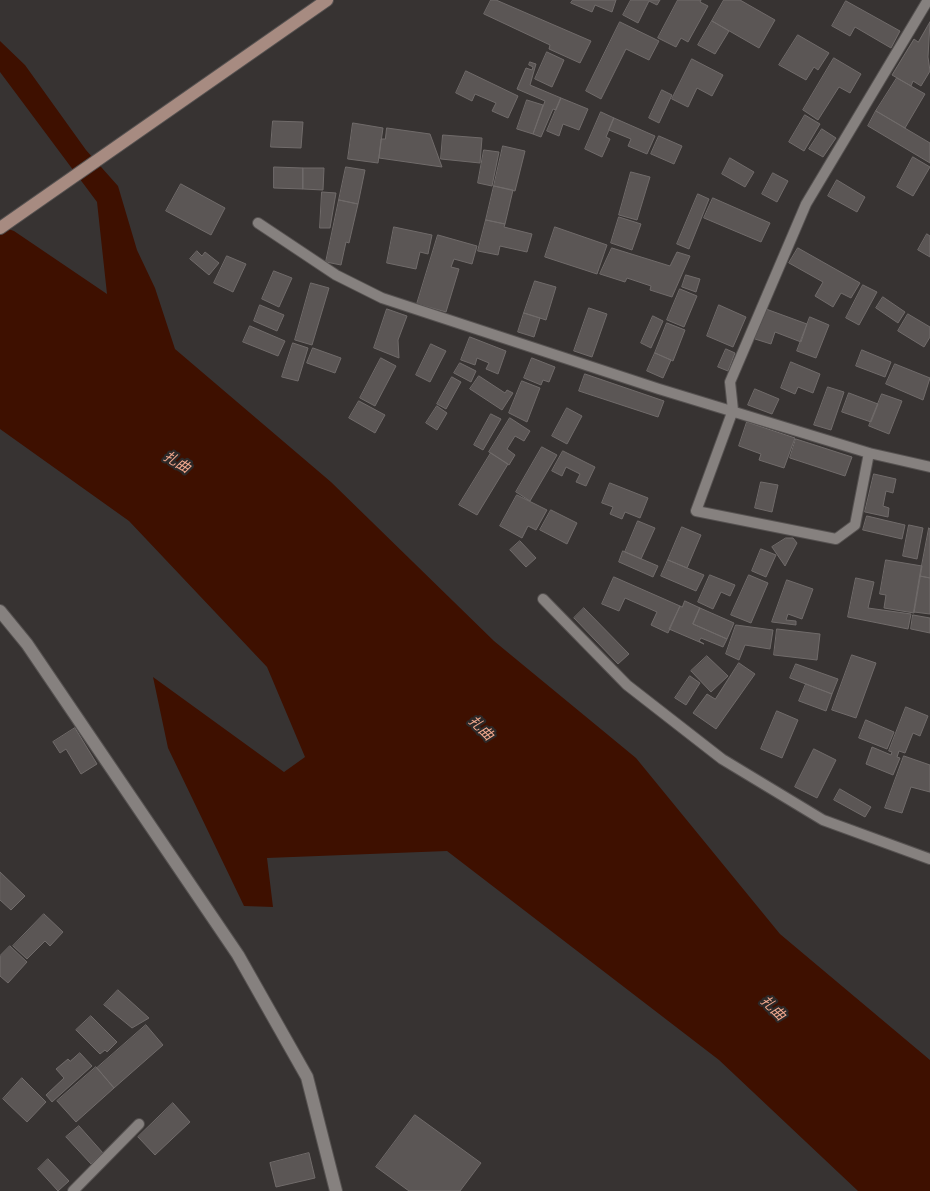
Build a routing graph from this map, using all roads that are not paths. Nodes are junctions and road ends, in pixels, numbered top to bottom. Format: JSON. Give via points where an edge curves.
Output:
{"nodes":[{"id":1,"x":327,"y":0,"type":"edge"},
{"id":2,"x":928,"y":0,"type":"edge"},
{"id":3,"x":258,"y":223,"type":"dead end"},
{"id":4,"x":0,"y":228,"type":"edge"},
{"id":5,"x":733,"y":410,"type":"junction"},
{"id":6,"x":869,"y":452,"type":"junction"},
{"id":7,"x":930,"y":467,"type":"edge"},
{"id":8,"x":544,"y":599,"type":"dead end"},
{"id":9,"x":0,"y":611,"type":"edge"},
{"id":10,"x":930,"y":859,"type":"edge"},
{"id":11,"x":139,"y":1124,"type":"dead end"},
{"id":12,"x":74,"y":1191,"type":"edge"},
{"id":13,"x":336,"y":1191,"type":"edge"}],
"edges":[{"from":1,"to":4,"type":"main road"},
{"from":2,"to":5,"type":"lane","via":[[806,204],[730,382]]},
{"from":3,"to":5,"type":"lane","via":[[336,275],[382,298]]},
{"from":5,"to":6,"type":"lane"},
{"from":5,"to":6,"type":"lane","via":[[696,511],[836,539],[854,525]]},
{"from":6,"to":7,"type":"lane"},
{"from":8,"to":10,"type":"lane","via":[[628,686],[722,759],[823,820]]},
{"from":9,"to":13,"type":"street","via":[[27,644],[238,955],[307,1077]]},
{"from":11,"to":12,"type":"lane"}]}
